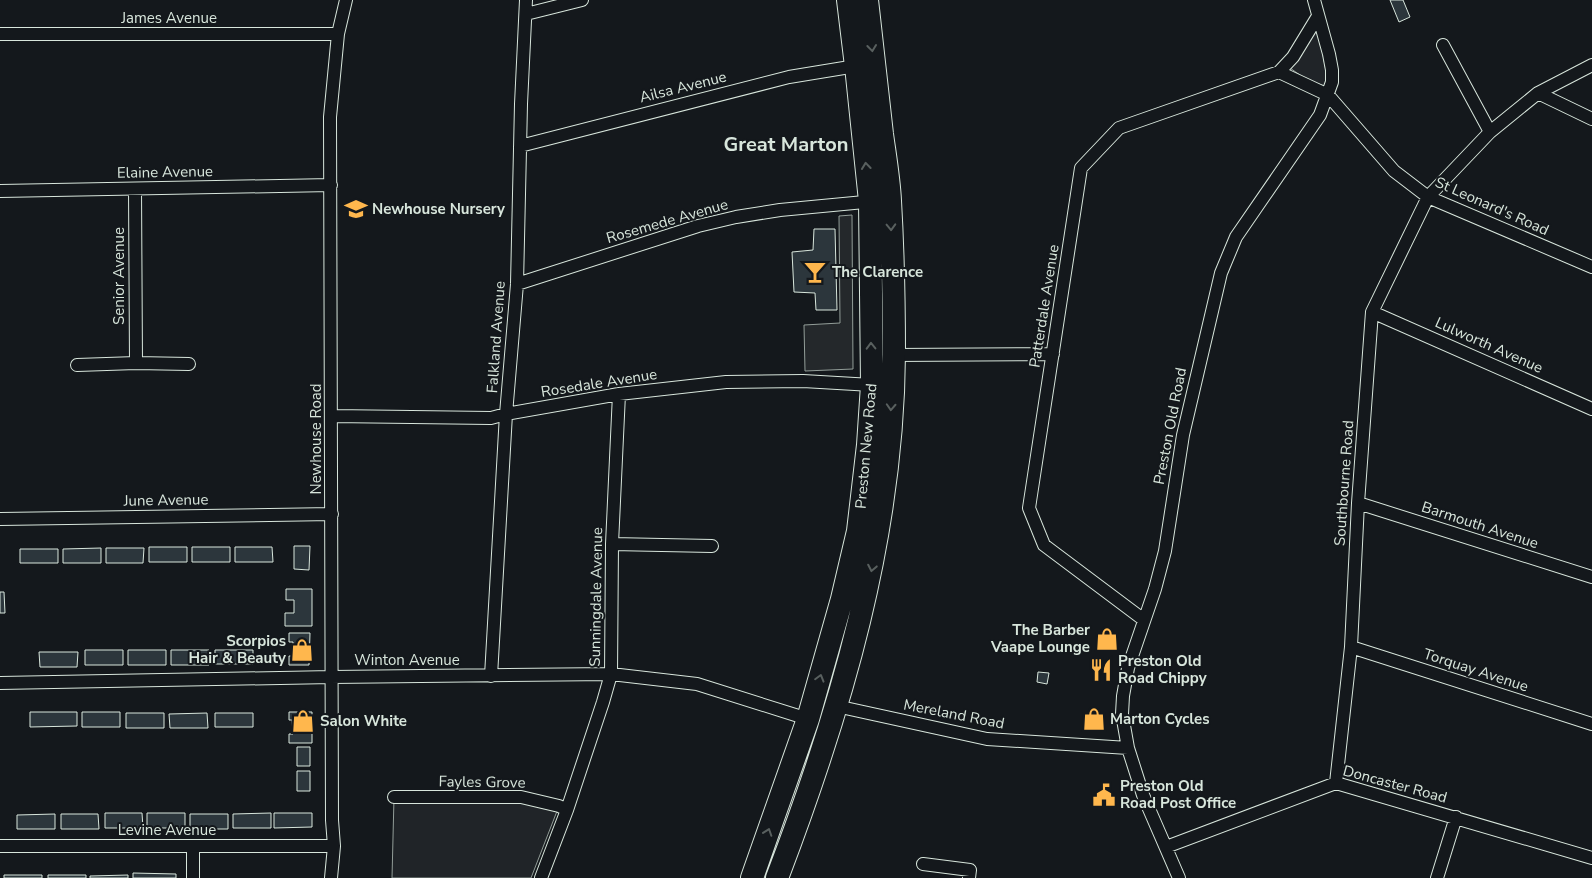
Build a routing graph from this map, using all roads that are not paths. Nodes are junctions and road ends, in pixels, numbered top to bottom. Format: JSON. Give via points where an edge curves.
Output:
{"nodes":[{"id":1,"x":346,"y":0,"type":"edge"},
{"id":2,"x":526,"y":0,"type":"edge"},
{"id":3,"x":582,"y":0,"type":"edge"},
{"id":4,"x":1314,"y":0,"type":"edge"},
{"id":5,"x":859,"y":1,"type":"edge"},
{"id":6,"x":526,"y":14,"type":"junction"},
{"id":7,"x":1318,"y":16,"type":"junction"},
{"id":8,"x":0,"y":34,"type":"edge"},
{"id":9,"x":338,"y":34,"type":"junction"},
{"id":10,"x":1443,"y":45,"type":"dead end"},
{"id":11,"x":1592,"y":65,"type":"edge"},
{"id":12,"x":856,"y":66,"type":"junction"},
{"id":13,"x":1279,"y":72,"type":"junction"},
{"id":14,"x":1538,"y":93,"type":"junction"},
{"id":15,"x":1328,"y":95,"type":"junction"},
{"id":16,"x":1592,"y":119,"type":"edge"},
{"id":17,"x":1490,"y":132,"type":"junction"},
{"id":18,"x":520,"y":146,"type":"junction"},
{"id":19,"x":331,"y":185,"type":"junction"},
{"id":20,"x":135,"y":189,"type":"junction"},
{"id":21,"x":0,"y":191,"type":"edge"},
{"id":22,"x":1428,"y":197,"type":"junction"},
{"id":23,"x":880,"y":201,"type":"junction"},
{"id":24,"x":1592,"y":267,"type":"edge"},
{"id":25,"x":517,"y":284,"type":"junction"},
{"id":26,"x":1372,"y":312,"type":"junction"},
{"id":27,"x":1053,"y":354,"type":"junction"},
{"id":28,"x":894,"y":355,"type":"junction"},
{"id":29,"x":136,"y":363,"type":"junction"},
{"id":30,"x":189,"y":364,"type":"dead end"},
{"id":31,"x":77,"y":365,"type":"dead end"},
{"id":32,"x":872,"y":385,"type":"junction"},
{"id":33,"x":619,"y":394,"type":"junction"},
{"id":34,"x":1592,"y":409,"type":"edge"},
{"id":35,"x":506,"y":414,"type":"junction"},
{"id":36,"x":332,"y":416,"type":"junction"},
{"id":37,"x":1358,"y":503,"type":"junction"},
{"id":38,"x":332,"y":514,"type":"junction"},
{"id":39,"x":0,"y":519,"type":"edge"},
{"id":40,"x":612,"y":544,"type":"junction"},
{"id":41,"x":712,"y":546,"type":"dead end"},
{"id":42,"x":1592,"y":577,"type":"edge"},
{"id":43,"x":1144,"y":620,"type":"junction"},
{"id":44,"x":1351,"y":647,"type":"junction"},
{"id":45,"x":611,"y":674,"type":"junction"},
{"id":46,"x":491,"y":676,"type":"junction"},
{"id":47,"x":332,"y":677,"type":"junction"},
{"id":48,"x":0,"y":683,"type":"edge"},
{"id":49,"x":836,"y":706,"type":"junction"},
{"id":50,"x":808,"y":719,"type":"junction"},
{"id":51,"x":1592,"y":724,"type":"edge"},
{"id":52,"x":1128,"y":748,"type":"junction"},
{"id":53,"x":1336,"y":783,"type":"junction"},
{"id":54,"x":394,"y":797,"type":"dead end"},
{"id":55,"x":567,"y":810,"type":"junction"},
{"id":56,"x":1456,"y":817,"type":"junction"},
{"id":57,"x":0,"y":846,"type":"edge"},
{"id":58,"x":193,"y":846,"type":"junction"},
{"id":59,"x":334,"y":846,"type":"junction"},
{"id":60,"x":1166,"y":846,"type":"junction"},
{"id":61,"x":1592,"y":858,"type":"edge"},
{"id":62,"x":923,"y":864,"type":"dead end"},
{"id":63,"x":193,"y":878,"type":"edge"},
{"id":64,"x":331,"y":878,"type":"edge"},
{"id":65,"x":541,"y":878,"type":"edge"},
{"id":66,"x":752,"y":878,"type":"edge"},
{"id":67,"x":777,"y":878,"type":"edge"},
{"id":68,"x":969,"y":878,"type":"edge"},
{"id":69,"x":1179,"y":878,"type":"edge"},
{"id":70,"x":1437,"y":878,"type":"edge"}],
"edges":[{"from":1,"to":9,"type":"street","name":"Newhouse Road"},
{"from":2,"to":6,"type":"street","name":"Falkland Avenue"},
{"from":3,"to":6,"type":"street"},
{"from":4,"to":7,"type":"street","name":"Preston Old Road"},
{"from":5,"to":12,"type":"highway","name":"Preston New Road"},
{"from":5,"to":23,"type":"highway","name":"Preston New Road","one_way":true},
{"from":6,"to":18,"type":"street","name":"Falkland Avenue"},
{"from":7,"to":13,"type":"street","name":"Patterdale Avenue","via":[[1293,57]]},
{"from":7,"to":15,"type":"street","name":"Preston Old Road","via":[[1332,70]]},
{"from":8,"to":9,"type":"street","name":"James Avenue"},
{"from":9,"to":19,"type":"street","name":"Newhouse Road","via":[[330,117]]},
{"from":10,"to":17,"type":"street"},
{"from":11,"to":14,"type":"street","name":"Southbourne Road"},
{"from":12,"to":18,"type":"street","name":"Ailsa Avenue","via":[[789,77]]},
{"from":23,"to":12,"type":"highway","name":"Preston New Road","one_way":true},
{"from":13,"to":15,"type":"street"},
{"from":13,"to":27,"type":"street","name":"Patterdale Avenue","via":[[1119,128],[1081,168]]},
{"from":14,"to":16,"type":"street"},
{"from":14,"to":17,"type":"street","name":"Southbourne Road"},
{"from":15,"to":22,"type":"street","name":"St Leonard's Road","via":[[1394,171]]},
{"from":15,"to":43,"type":"street","name":"Preston Old Road","via":[[1315,122],[1236,237],[1221,272],[1182,436],[1165,551]]},
{"from":17,"to":22,"type":"street","name":"Southbourne Road"},
{"from":18,"to":25,"type":"street","name":"Falkland Avenue"},
{"from":19,"to":20,"type":"street","name":"Elaine Avenue"},
{"from":19,"to":36,"type":"street","name":"Newhouse Road"},
{"from":20,"to":21,"type":"street","name":"Elaine Avenue"},
{"from":20,"to":29,"type":"street","name":"Senior Avenue"},
{"from":22,"to":24,"type":"street","name":"St Leonard's Road"},
{"from":22,"to":26,"type":"street","name":"Southbourne Road"},
{"from":23,"to":25,"type":"street","name":"Rosemede Avenue","via":[[780,210],[717,222]]},
{"from":23,"to":28,"type":"highway","name":"Preston New Road","one_way":true},
{"from":32,"to":23,"type":"highway","name":"Preston New Road","one_way":true},
{"from":25,"to":35,"type":"street","name":"Falkland Avenue"},
{"from":26,"to":34,"type":"street","name":"Lulworth Avenue"},
{"from":26,"to":37,"type":"street","name":"Southbourne Road"},
{"from":27,"to":28,"type":"street"},
{"from":27,"to":43,"type":"street","name":"Patterdale Avenue","via":[[1029,508],[1044,545]]},
{"from":28,"to":49,"type":"highway","name":"Preston New Road","one_way":true,"via":[[889,447],[872,566]]},
{"from":29,"to":30,"type":"street"},
{"from":29,"to":31,"type":"street"},
{"from":32,"to":33,"type":"street","name":"Rosedale Avenue","via":[[802,380],[726,382]]},
{"from":50,"to":32,"type":"highway","name":"Preston New Road","one_way":true,"via":[[858,531]]},
{"from":33,"to":35,"type":"street","name":"Rosedale Avenue"},
{"from":33,"to":40,"type":"street","name":"Sunningdale Avenue"},
{"from":35,"to":36,"type":"street","name":"Rosedale Avenue","via":[[491,418]]},
{"from":35,"to":46,"type":"street","name":"Falkland Avenue"},
{"from":36,"to":38,"type":"street","name":"Newhouse Road"},
{"from":37,"to":42,"type":"street","name":"Barmouth Avenue"},
{"from":37,"to":44,"type":"street","name":"Southbourne Road"},
{"from":38,"to":39,"type":"street","name":"June Avenue"},
{"from":38,"to":47,"type":"street","name":"Newhouse Road"},
{"from":40,"to":41,"type":"street"},
{"from":40,"to":45,"type":"street","name":"Sunningdale Avenue"},
{"from":43,"to":52,"type":"street","name":"Preston Old Road","via":[[1128,668],[1123,696],[1122,714]]},
{"from":44,"to":51,"type":"street","name":"Torquay Avenue"},
{"from":44,"to":53,"type":"street","name":"Southbourne Road"},
{"from":45,"to":46,"type":"street","name":"Winton Avenue"},
{"from":45,"to":50,"type":"street","name":"Winton Avenue","via":[[697,684]]},
{"from":45,"to":55,"type":"street","name":"Sunningdale Avenue"},
{"from":46,"to":47,"type":"street","name":"Winton Avenue"},
{"from":47,"to":48,"type":"street","name":"Winton Avenue"},
{"from":47,"to":59,"type":"street","name":"Newhouse Road"},
{"from":49,"to":52,"type":"street","name":"Mereland Road","via":[[987,739]]},
{"from":49,"to":67,"type":"highway","name":"Preston New Road"},
{"from":66,"to":50,"type":"highway","name":"Preston New Road","one_way":true},
{"from":52,"to":60,"type":"street","name":"Preston Old Road","via":[[1143,795]]},
{"from":53,"to":56,"type":"street","name":"Doncaster Road"},
{"from":53,"to":60,"type":"street","name":"Doncaster Road"},
{"from":54,"to":55,"type":"street","name":"Fayles Grove","via":[[521,797]]},
{"from":55,"to":65,"type":"street","name":"Sunningdale Avenue"},
{"from":56,"to":61,"type":"street","name":"Doncaster Road"},
{"from":56,"to":70,"type":"street"},
{"from":57,"to":58,"type":"street","name":"Levine Avenue"},
{"from":58,"to":59,"type":"street","name":"Levine Avenue"},
{"from":58,"to":63,"type":"street"},
{"from":59,"to":64,"type":"street","name":"Newhouse Road"},
{"from":60,"to":69,"type":"street","name":"Preston Old Road"},
{"from":62,"to":68,"type":"street","via":[[970,870]]}]}
